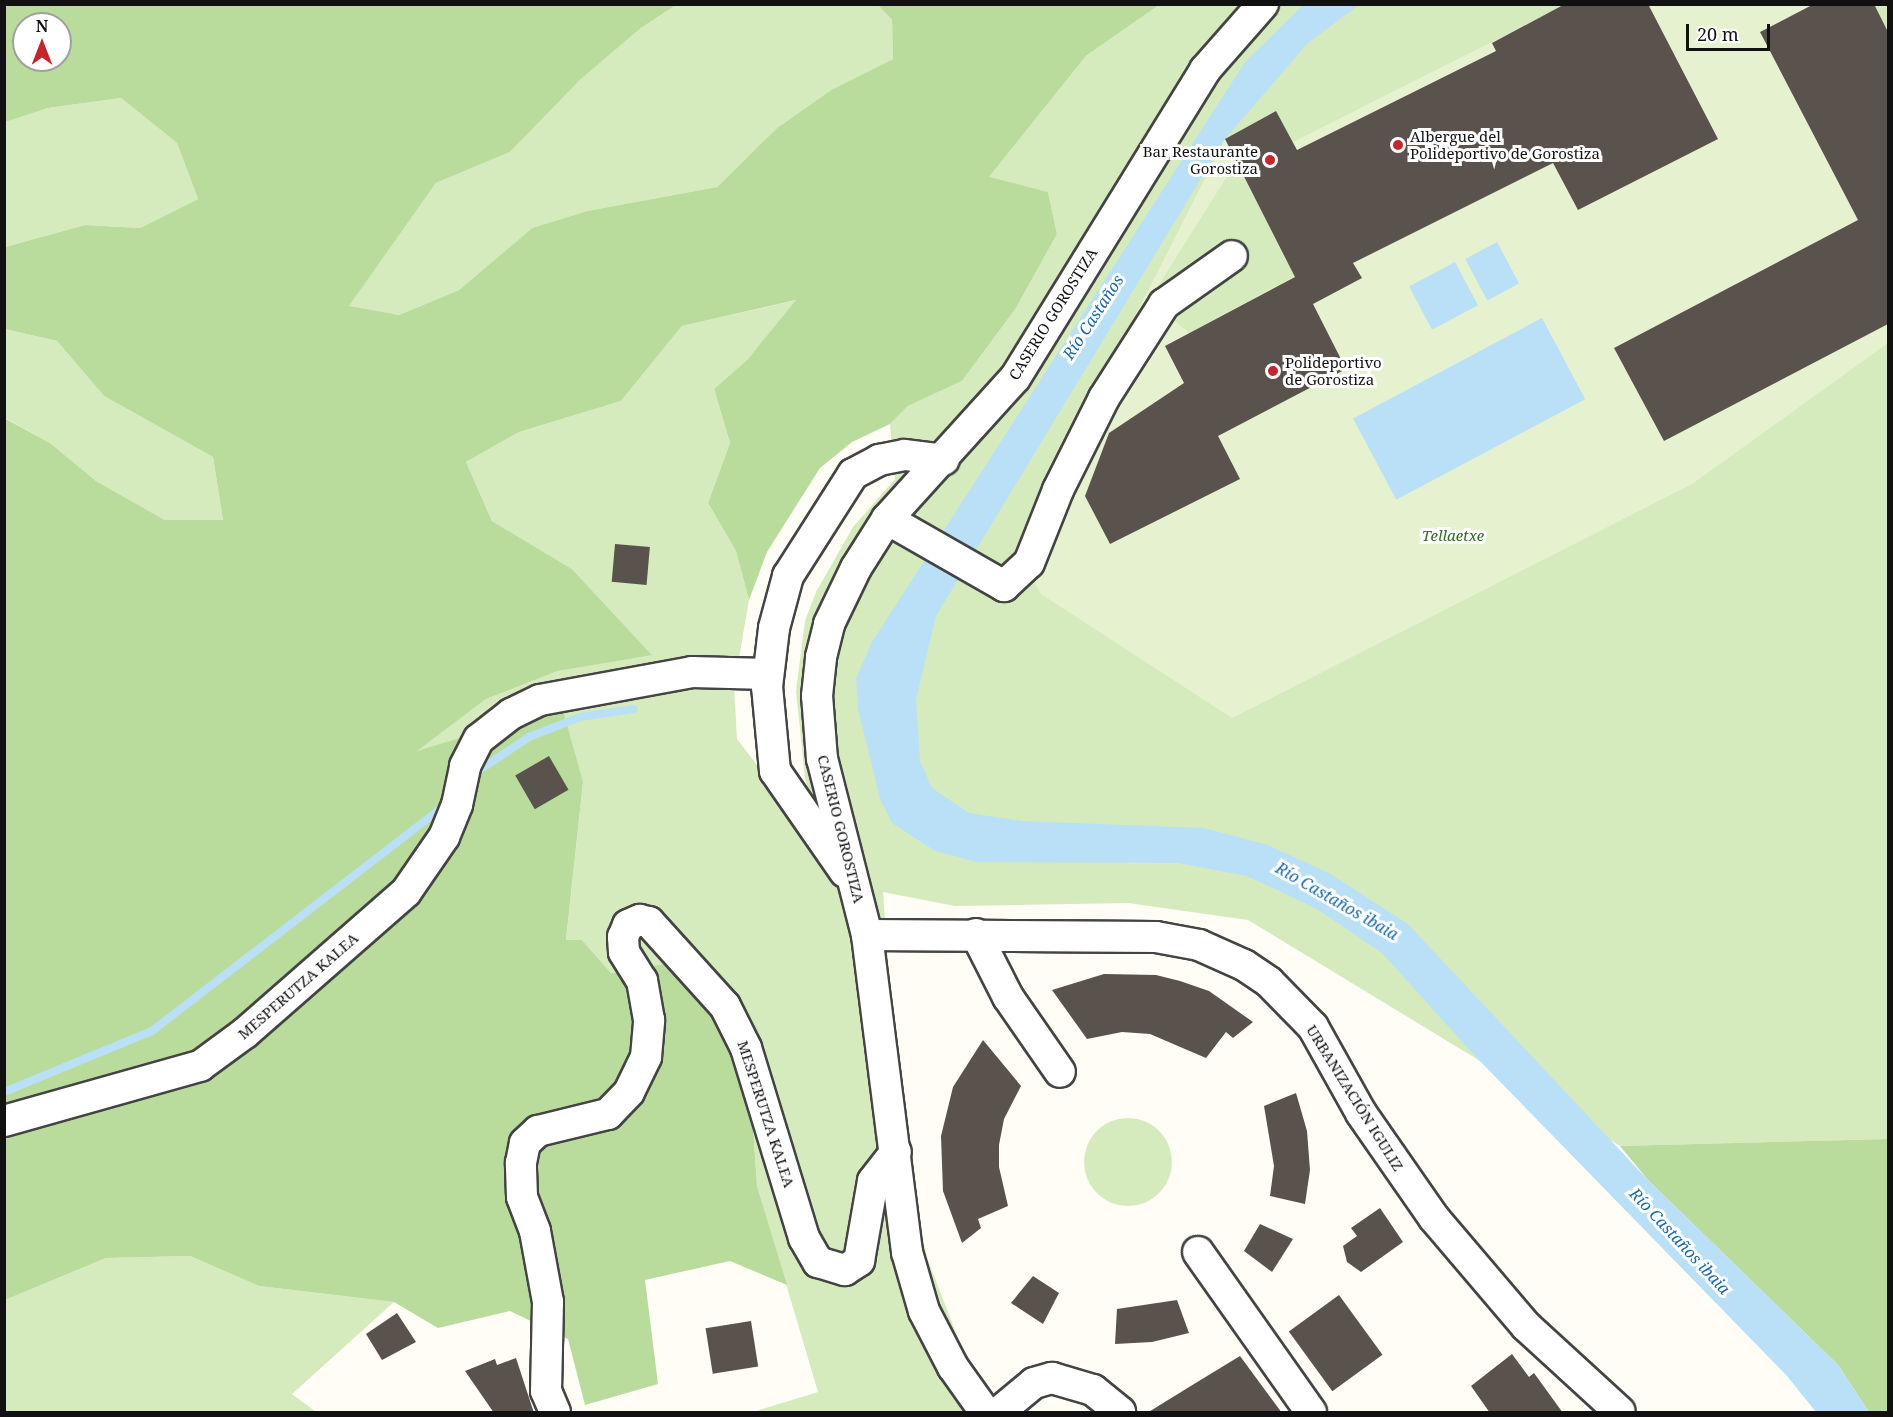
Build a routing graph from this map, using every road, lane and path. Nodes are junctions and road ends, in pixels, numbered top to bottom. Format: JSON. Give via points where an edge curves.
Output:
{"nodes":[{"id":1,"x":1263,"y":4,"type":"edge"},
{"id":2,"x":1232,"y":256,"type":"dead end"},
{"id":3,"x":944,"y":460,"type":"junction"},
{"id":4,"x":887,"y":519,"type":"junction"},
{"id":5,"x":768,"y":674,"type":"junction"},
{"id":6,"x":822,"y":759,"type":"junction"},
{"id":7,"x":775,"y":771,"type":"junction"},
{"id":8,"x":854,"y":885,"type":"junction"},
{"id":9,"x":976,"y":934,"type":"junction"},
{"id":10,"x":867,"y":935,"type":"junction"},
{"id":11,"x":1060,"y":1071,"type":"dead end"},
{"id":12,"x":4,"y":1121,"type":"edge"},
{"id":13,"x":896,"y":1152,"type":"junction"},
{"id":14,"x":1198,"y":1252,"type":"dead end"},
{"id":15,"x":555,"y":1413,"type":"edge"},
{"id":16,"x":985,"y":1413,"type":"edge"},
{"id":17,"x":999,"y":1413,"type":"edge"},
{"id":18,"x":1120,"y":1413,"type":"edge"},
{"id":19,"x":1311,"y":1413,"type":"edge"},
{"id":20,"x":1620,"y":1413,"type":"edge"}],
"edges":[{"from":1,"to":3,"type":"street","name":"CASERIO GOROSTIZA","via":[[1205,70],[1014,378]]},
{"from":2,"to":4,"type":"street","via":[[1164,304],[1104,398],[1058,490],[1029,563],[1004,586]]},
{"from":3,"to":4,"type":"street","name":"CASERIO GOROSTIZA"},
{"from":3,"to":5,"type":"street","via":[[905,455],[879,460],[853,474],[788,576]]},
{"from":4,"to":6,"type":"street","name":"CASERIO GOROSTIZA","via":[[856,568],[829,624],[817,696]]},
{"from":5,"to":7,"type":"street","via":[[768,728]]},
{"from":5,"to":12,"type":"street","name":"MESPERUTZA KALEA","via":[[692,672],[540,700],[511,714],[479,739],[465,766],[457,806],[444,837],[406,892],[245,1034],[200,1066]]},
{"from":6,"to":7,"type":"street","via":[[813,772]]},
{"from":6,"to":8,"type":"street","name":"CASERIO GOROSTIZA"},
{"from":7,"to":8,"type":"street"},
{"from":8,"to":10,"type":"street","name":"CASERIO GOROSTIZA"},
{"from":9,"to":10,"type":"street","name":"URBANIZACIÓN IGULIZ"},
{"from":9,"to":11,"type":"street","via":[[1008,997]]},
{"from":9,"to":20,"type":"street","name":"URBANIZACIÓN IGULIZ","via":[[1156,937],[1199,945],[1269,982],[1313,1027],[1361,1113],[1434,1218],[1526,1326]]},
{"from":10,"to":13,"type":"street","name":"CASERIO GOROSTIZA"},
{"from":13,"to":15,"type":"street","name":"MESPERUTZA KALEA","via":[[873,1181],[859,1262],[845,1270],[818,1262],[804,1238],[747,1048],[725,1006],[649,922],[640,920],[628,925],[624,952],[642,981],[649,1020],[646,1057],[629,1092],[608,1114],[538,1131],[525,1143],[520,1162],[522,1197],[535,1231],[548,1302],[546,1391]]},
{"from":13,"to":16,"type":"street","name":"CASERIO GOROSTIZA","via":[[907,1252],[924,1311],[953,1367]]},
{"from":14,"to":19,"type":"street"},
{"from":17,"to":18,"type":"street","via":[[1034,1383],[1052,1378],[1093,1390]]}]}
